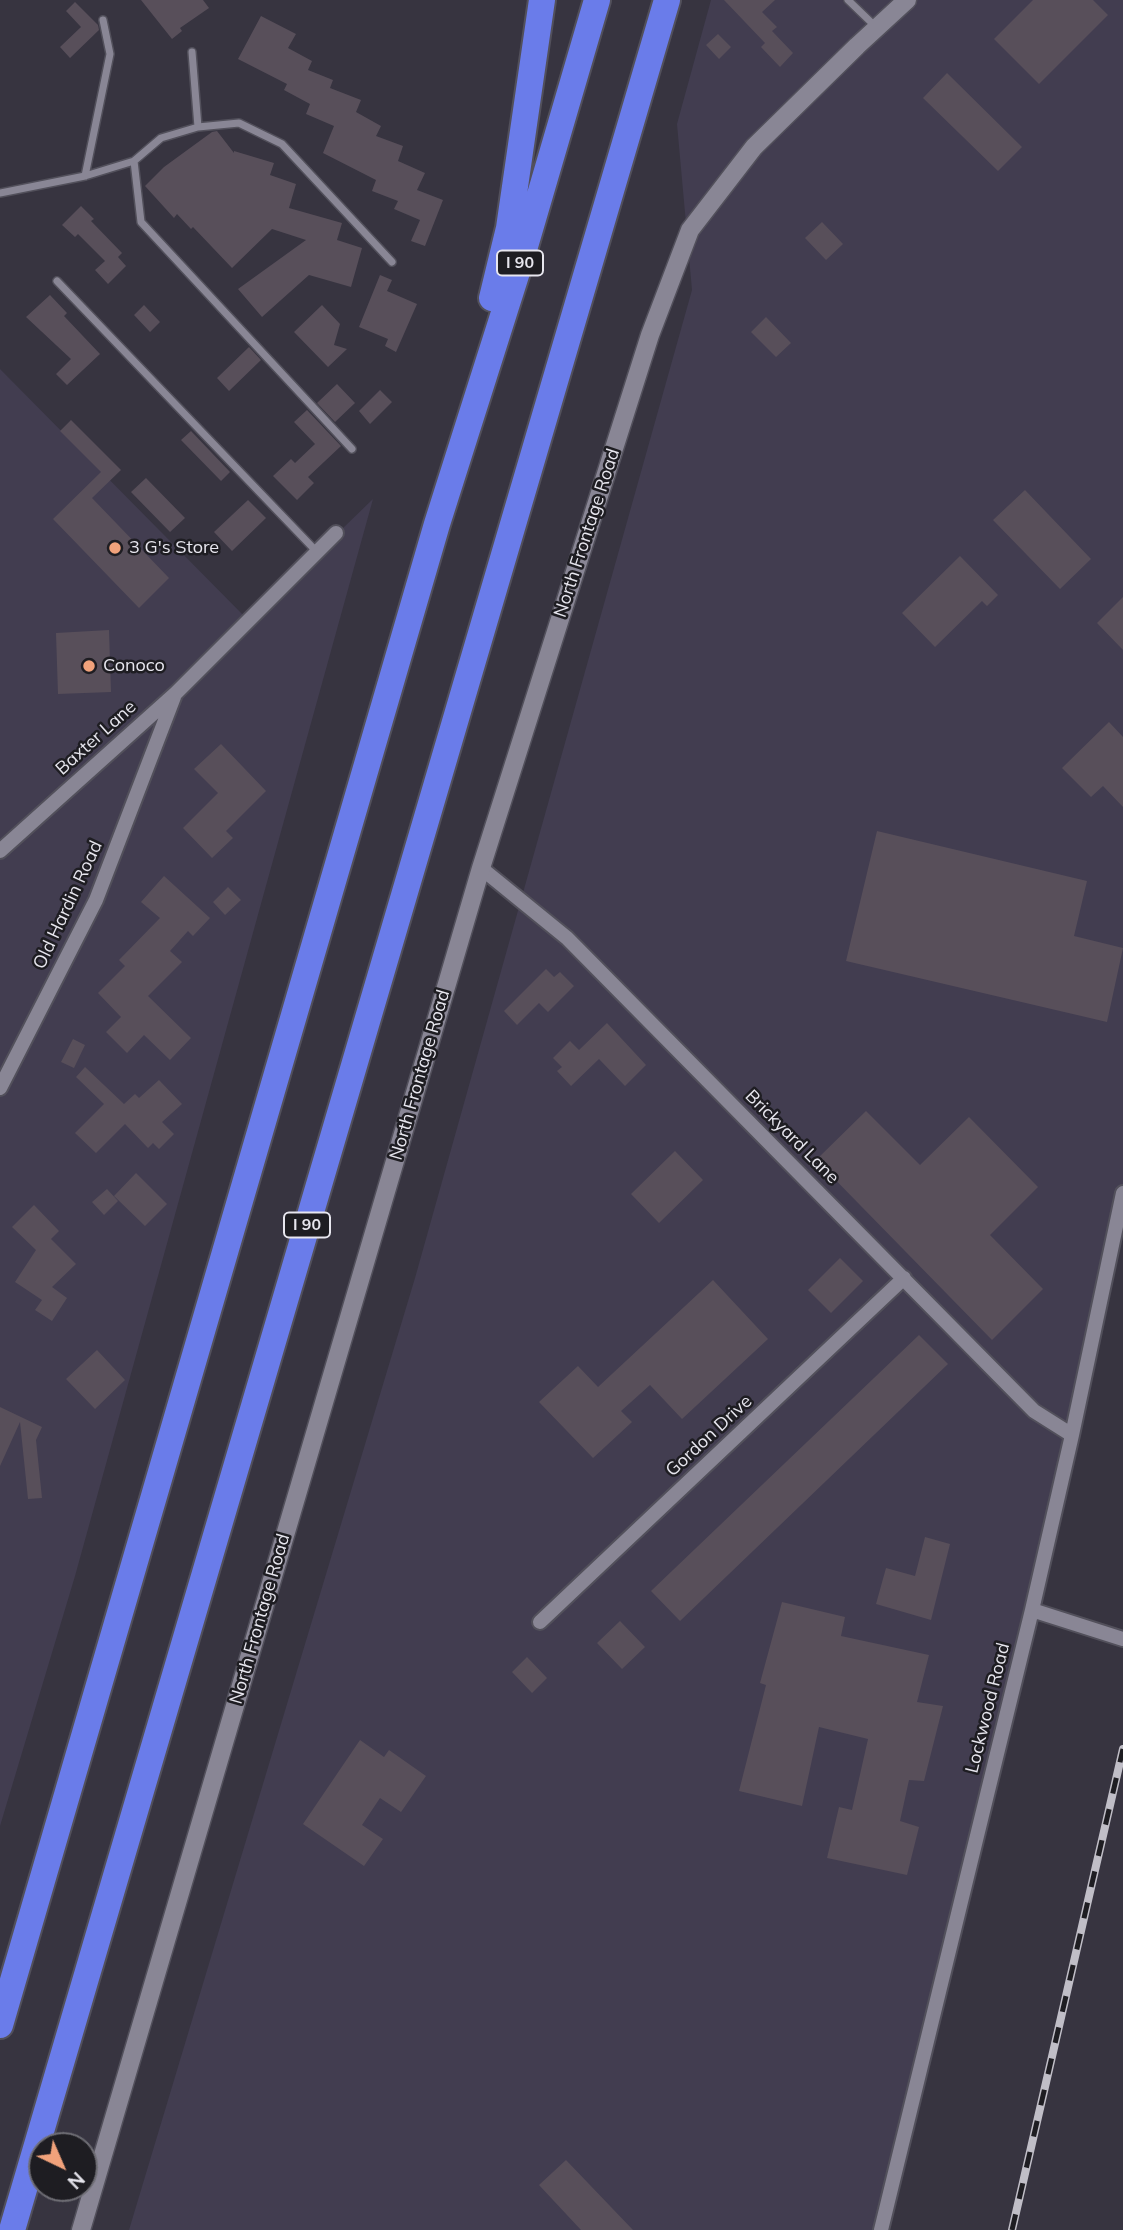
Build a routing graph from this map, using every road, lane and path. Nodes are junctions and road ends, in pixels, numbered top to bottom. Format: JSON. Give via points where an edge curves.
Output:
{"nodes":[{"id":1,"x":542,"y":0,"type":"edge"},
{"id":2,"x":597,"y":0,"type":"edge"},
{"id":3,"x":667,"y":0,"type":"edge"},
{"id":4,"x":679,"y":0,"type":"edge"},
{"id":5,"x":848,"y":0,"type":"edge"},
{"id":6,"x":897,"y":3,"type":"edge"},
{"id":7,"x":103,"y":20,"type":"dead end"},
{"id":8,"x":877,"y":28,"type":"junction"},
{"id":9,"x":192,"y":52,"type":"dead end"},
{"id":10,"x":198,"y":127,"type":"junction"},
{"id":11,"x":134,"y":161,"type":"junction"},
{"id":12,"x":85,"y":176,"type":"junction"},
{"id":13,"x":0,"y":193,"type":"edge"},
{"id":14,"x":602,"y":220,"type":"junction"},
{"id":15,"x":392,"y":262,"type":"dead end"},
{"id":16,"x":57,"y":281,"type":"dead end"},
{"id":17,"x":352,"y":449,"type":"dead end"},
{"id":18,"x":437,"y":524,"type":"junction"},
{"id":19,"x":336,"y":533,"type":"dead end"},
{"id":20,"x":317,"y":552,"type":"junction"},
{"id":21,"x":176,"y":693,"type":"junction"},
{"id":22,"x":0,"y":851,"type":"edge"},
{"id":23,"x":481,"y":868,"type":"junction"},
{"id":24,"x":0,"y":1088,"type":"edge"},
{"id":25,"x":1123,"y":1193,"type":"edge"},
{"id":26,"x":904,"y":1278,"type":"junction"},
{"id":27,"x":1072,"y":1435,"type":"junction"},
{"id":28,"x":1032,"y":1610,"type":"junction"},
{"id":29,"x":540,"y":1622,"type":"dead end"},
{"id":30,"x":1123,"y":1639,"type":"edge"},
{"id":31,"x":0,"y":2025,"type":"edge"},
{"id":32,"x":12,"y":2230,"type":"edge"},
{"id":33,"x":81,"y":2230,"type":"edge"},
{"id":34,"x":881,"y":2230,"type":"edge"}],
"edges":[{"from":1,"to":18,"type":"highway","via":[[509,228]]},
{"from":2,"to":18,"type":"highway","number":"I 90"},
{"from":3,"to":14,"type":"highway","number":"I 90"},
{"from":4,"to":14,"type":"highway"},
{"from":5,"to":8,"type":"lane"},
{"from":6,"to":8,"type":"street","name":"North Frontage Road"},
{"from":7,"to":12,"type":"lane","via":[[110,54]]},
{"from":8,"to":23,"type":"street","name":"North Frontage Road","via":[[754,147],[690,230],[650,335]]},
{"from":9,"to":10,"type":"lane"},
{"from":10,"to":11,"type":"lane","via":[[161,138]]},
{"from":10,"to":15,"type":"lane","via":[[239,123],[282,144]]},
{"from":11,"to":12,"type":"lane"},
{"from":11,"to":17,"type":"lane","via":[[141,222]]},
{"from":12,"to":13,"type":"lane"},
{"from":14,"to":32,"type":"highway","number":"I 90"},
{"from":16,"to":20,"type":"lane"},
{"from":18,"to":31,"type":"highway","number":"I 90"},
{"from":19,"to":20,"type":"street","name":"Baxter Lane"},
{"from":20,"to":21,"type":"street","name":"Baxter Lane"},
{"from":21,"to":22,"type":"street","name":"Baxter Lane"},
{"from":21,"to":24,"type":"street","name":"Old Hardin Road","via":[[96,900]]},
{"from":23,"to":26,"type":"street","name":"Brickyard Lane","via":[[567,938]]},
{"from":23,"to":33,"type":"street","name":"North Frontage Road"},
{"from":25,"to":27,"type":"street","name":"Lockwood Road"},
{"from":26,"to":27,"type":"street","name":"Brickyard Lane","via":[[1034,1411]]},
{"from":26,"to":29,"type":"street","name":"Gordon Drive"},
{"from":27,"to":28,"type":"street","name":"Lockwood Road"},
{"from":28,"to":30,"type":"street"},
{"from":28,"to":34,"type":"street","name":"Lockwood Road"}]}
